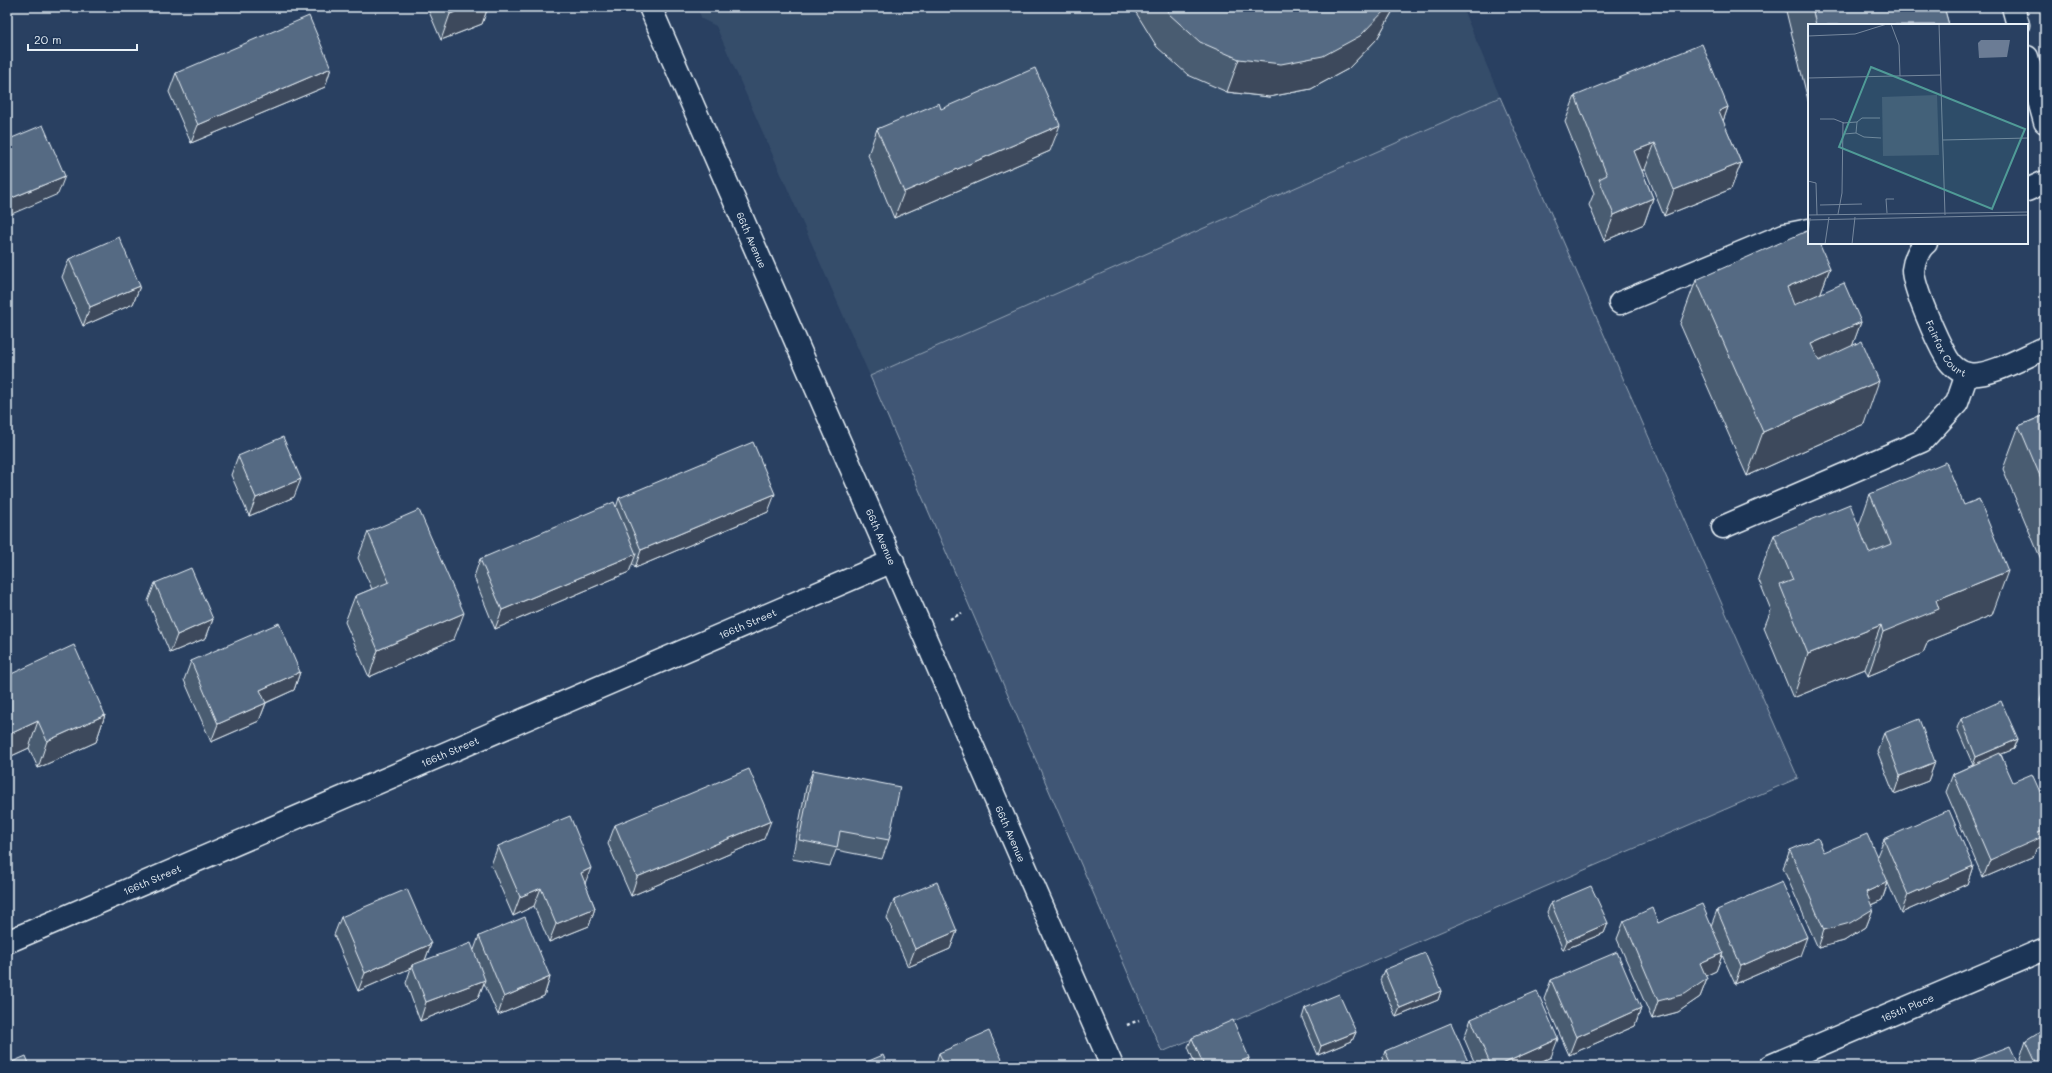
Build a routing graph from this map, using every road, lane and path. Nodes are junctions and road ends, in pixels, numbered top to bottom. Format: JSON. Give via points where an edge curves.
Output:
{"nodes":[{"id":1,"x":650,"y":7,"type":"edge"},
{"id":2,"x":2013,"y":7,"type":"edge"},
{"id":3,"x":2018,"y":24,"type":"edge"},
{"id":4,"x":2028,"y":61,"type":"edge"},
{"id":5,"x":2045,"y":122,"type":"edge"},
{"id":6,"x":2045,"y":182,"type":"edge"},
{"id":7,"x":2028,"y":190,"type":"edge"},
{"id":8,"x":1808,"y":230,"type":"edge"},
{"id":9,"x":1917,"y":244,"type":"edge"},
{"id":10,"x":1620,"y":303,"type":"dead end"},
{"id":11,"x":2045,"y":348,"type":"edge"},
{"id":12,"x":1967,"y":374,"type":"junction"},
{"id":13,"x":1723,"y":527,"type":"dead end"},
{"id":14,"x":893,"y":561,"type":"junction"},
{"id":15,"x":7,"y":942,"type":"edge"},
{"id":16,"x":2045,"y":949,"type":"edge"},
{"id":17,"x":1112,"y":1066,"type":"edge"},
{"id":18,"x":1770,"y":1066,"type":"edge"}],
"edges":[{"from":1,"to":14,"type":"street","name":"66th Avenue"},
{"from":2,"to":3,"type":"street"},
{"from":4,"to":5,"type":"street"},
{"from":6,"to":7,"type":"street"},
{"from":8,"to":10,"type":"street","via":[[1784,235]]},
{"from":9,"to":12,"type":"street","name":"Fairfax Court","via":[[1913,269],[1919,296],[1947,358],[1955,368]]},
{"from":11,"to":12,"type":"street","name":"Fairfax Court","via":[[1996,369]]},
{"from":12,"to":13,"type":"street","via":[[1957,403],[1922,441]]},
{"from":14,"to":15,"type":"street","name":"166th Street"},
{"from":14,"to":17,"type":"street","name":"66th Avenue"},
{"from":16,"to":18,"type":"street","name":"165th Place"}]}
